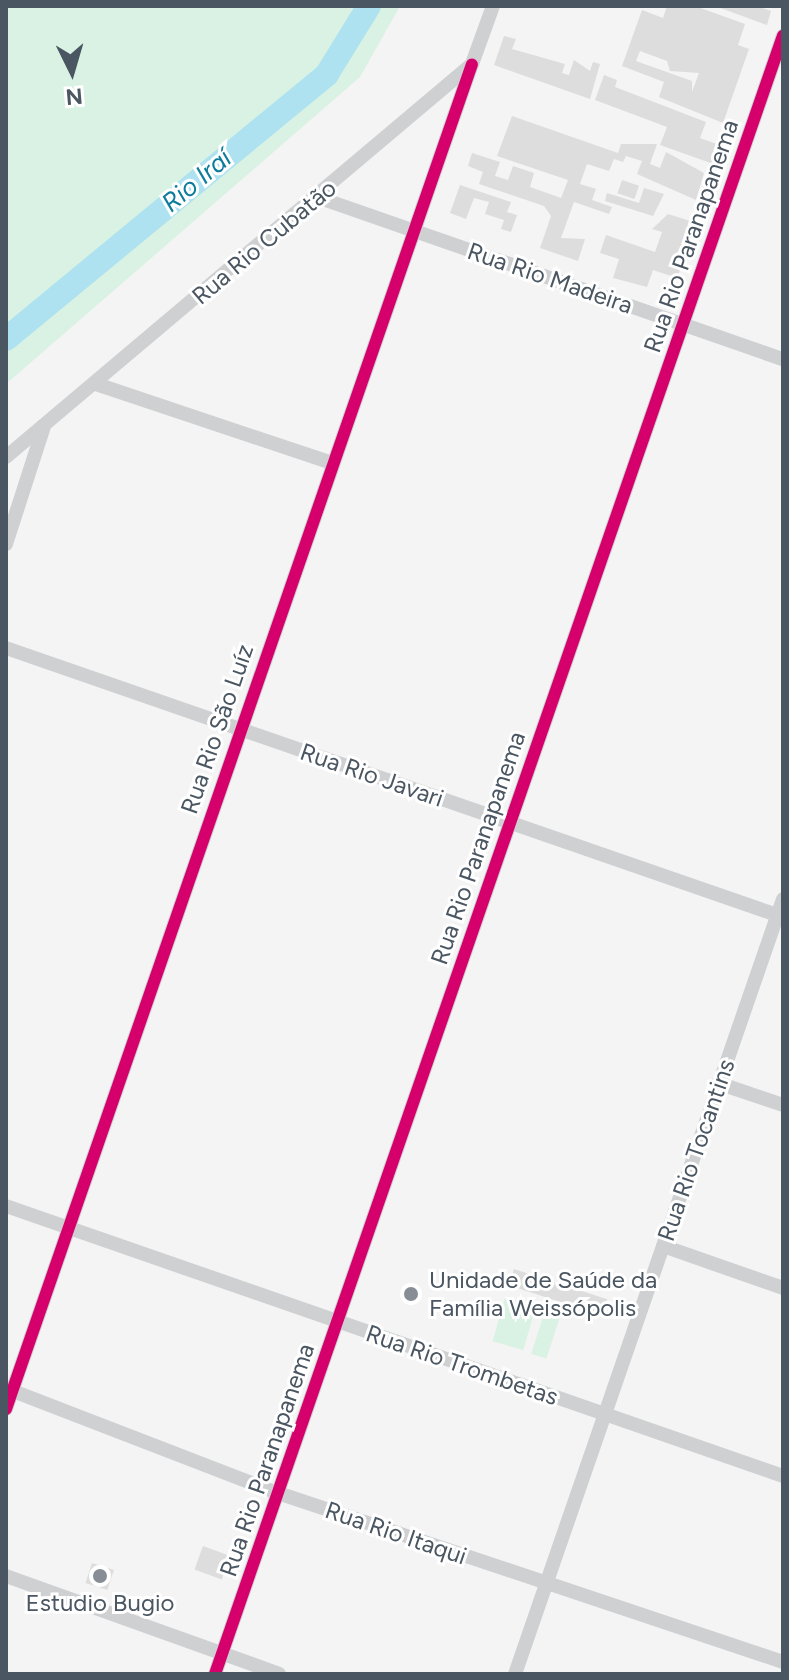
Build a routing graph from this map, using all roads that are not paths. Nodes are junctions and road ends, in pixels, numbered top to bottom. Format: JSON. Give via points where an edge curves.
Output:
{"nodes":[{"id":1,"x":493,"y":6,"type":"edge"},
{"id":2,"x":783,"y":36,"type":"edge"},
{"id":3,"x":472,"y":64,"type":"junction"},
{"id":4,"x":317,"y":197,"type":"junction"},
{"id":5,"x":410,"y":230,"type":"junction"},
{"id":6,"x":684,"y":324,"type":"junction"},
{"id":7,"x":783,"y":359,"type":"edge"},
{"id":8,"x":96,"y":384,"type":"junction"},
{"id":9,"x":44,"y":425,"type":"junction"},
{"id":10,"x":29,"y":439,"type":"junction"},
{"id":11,"x":6,"y":457,"type":"edge"},
{"id":12,"x":33,"y":461,"type":"junction"},
{"id":13,"x":332,"y":463,"type":"junction"},
{"id":14,"x":6,"y":544,"type":"edge"},
{"id":15,"x":6,"y":648,"type":"edge"},
{"id":16,"x":240,"y":729,"type":"junction"},
{"id":17,"x":510,"y":823,"type":"junction"},
{"id":18,"x":783,"y":899,"type":"edge"},
{"id":19,"x":780,"y":916,"type":"edge"},
{"id":20,"x":718,"y":1083,"type":"junction"},
{"id":21,"x":783,"y":1105,"type":"edge"},
{"id":22,"x":6,"y":1206,"type":"edge"},
{"id":23,"x":68,"y":1228,"type":"junction"},
{"id":24,"x":663,"y":1246,"type":"junction"},
{"id":25,"x":783,"y":1288,"type":"edge"},
{"id":26,"x":339,"y":1322,"type":"junction"},
{"id":27,"x":13,"y":1391,"type":"junction"},
{"id":28,"x":6,"y":1409,"type":"edge"},
{"id":29,"x":606,"y":1415,"type":"junction"},
{"id":30,"x":783,"y":1476,"type":"edge"},
{"id":31,"x":278,"y":1493,"type":"junction"},
{"id":32,"x":6,"y":1576,"type":"edge"},
{"id":33,"x":547,"y":1584,"type":"junction"},
{"id":34,"x":222,"y":1655,"type":"junction"},
{"id":35,"x":783,"y":1662,"type":"edge"},
{"id":36,"x":215,"y":1674,"type":"edge"},
{"id":37,"x":279,"y":1674,"type":"edge"},
{"id":38,"x":515,"y":1674,"type":"edge"}],
"edges":[{"from":1,"to":3,"type":"street","name":"Rua Rio Cubatão"},
{"from":2,"to":6,"type":"street","name":"Rua Rio Paranapanema"},
{"from":3,"to":4,"type":"street","name":"Rua Rio Cubatão"},
{"from":3,"to":5,"type":"street","name":"Rua Rio São Luíz"},
{"from":4,"to":5,"type":"street","name":"Rua Rio Madeira"},
{"from":4,"to":8,"type":"street","name":"Rua Rio Cubatão"},
{"from":5,"to":6,"type":"street","name":"Rua Rio Madeira"},
{"from":5,"to":13,"type":"street","name":"Rua Rio São Luíz"},
{"from":6,"to":7,"type":"street","name":"Rua Rio Madeira"},
{"from":6,"to":17,"type":"street","name":"Rua Rio Paranapanema"},
{"from":8,"to":9,"type":"street","name":"Rua Rio Cubatão"},
{"from":8,"to":13,"type":"street"},
{"from":9,"to":10,"type":"street","name":"Rua Rio Cubatão"},
{"from":9,"to":12,"type":"street"},
{"from":10,"to":11,"type":"street","name":"Rua Rio Cubatão"},
{"from":10,"to":12,"type":"street"},
{"from":12,"to":14,"type":"street"},
{"from":13,"to":16,"type":"street","name":"Rua Rio São Luíz"},
{"from":15,"to":16,"type":"street","name":"Rua Rio Javari"},
{"from":16,"to":17,"type":"street","name":"Rua Rio Javari"},
{"from":16,"to":23,"type":"street","name":"Rua Rio São Luíz"},
{"from":17,"to":19,"type":"street","name":"Rua Rio Javari"},
{"from":17,"to":26,"type":"street","name":"Rua Rio Paranapanema"},
{"from":18,"to":19,"type":"street","name":"Rua Rio Tocantins"},
{"from":19,"to":20,"type":"street","name":"Rua Rio Tocantins"},
{"from":20,"to":21,"type":"street"},
{"from":20,"to":24,"type":"street","name":"Rua Rio Tocantins"},
{"from":22,"to":23,"type":"street","name":"Rua Rio Trombetas"},
{"from":23,"to":26,"type":"street","name":"Rua Rio Trombetas"},
{"from":23,"to":27,"type":"street","name":"Rua Rio São Luíz"},
{"from":24,"to":25,"type":"street"},
{"from":24,"to":29,"type":"street","name":"Rua Rio Tocantins"},
{"from":26,"to":29,"type":"street","name":"Rua Rio Trombetas"},
{"from":26,"to":31,"type":"street","name":"Rua Rio Paranapanema"},
{"from":27,"to":28,"type":"street","name":"Rua Rio São Luíz"},
{"from":27,"to":31,"type":"street","name":"Rua Rio Itaqui"},
{"from":29,"to":30,"type":"street","name":"Rua Rio Trombetas"},
{"from":29,"to":33,"type":"street","name":"Rua Rio Tocantins"},
{"from":31,"to":33,"type":"street","name":"Rua Rio Itaqui"},
{"from":31,"to":34,"type":"street","name":"Rua Rio Paranapanema"},
{"from":32,"to":34,"type":"street"},
{"from":33,"to":35,"type":"street","name":"Rua Rio Itaqui"},
{"from":33,"to":38,"type":"street","name":"Rua Rio Tocantins"},
{"from":34,"to":36,"type":"street","name":"Rua Rio Paranapanema"},
{"from":34,"to":37,"type":"street"}]}
